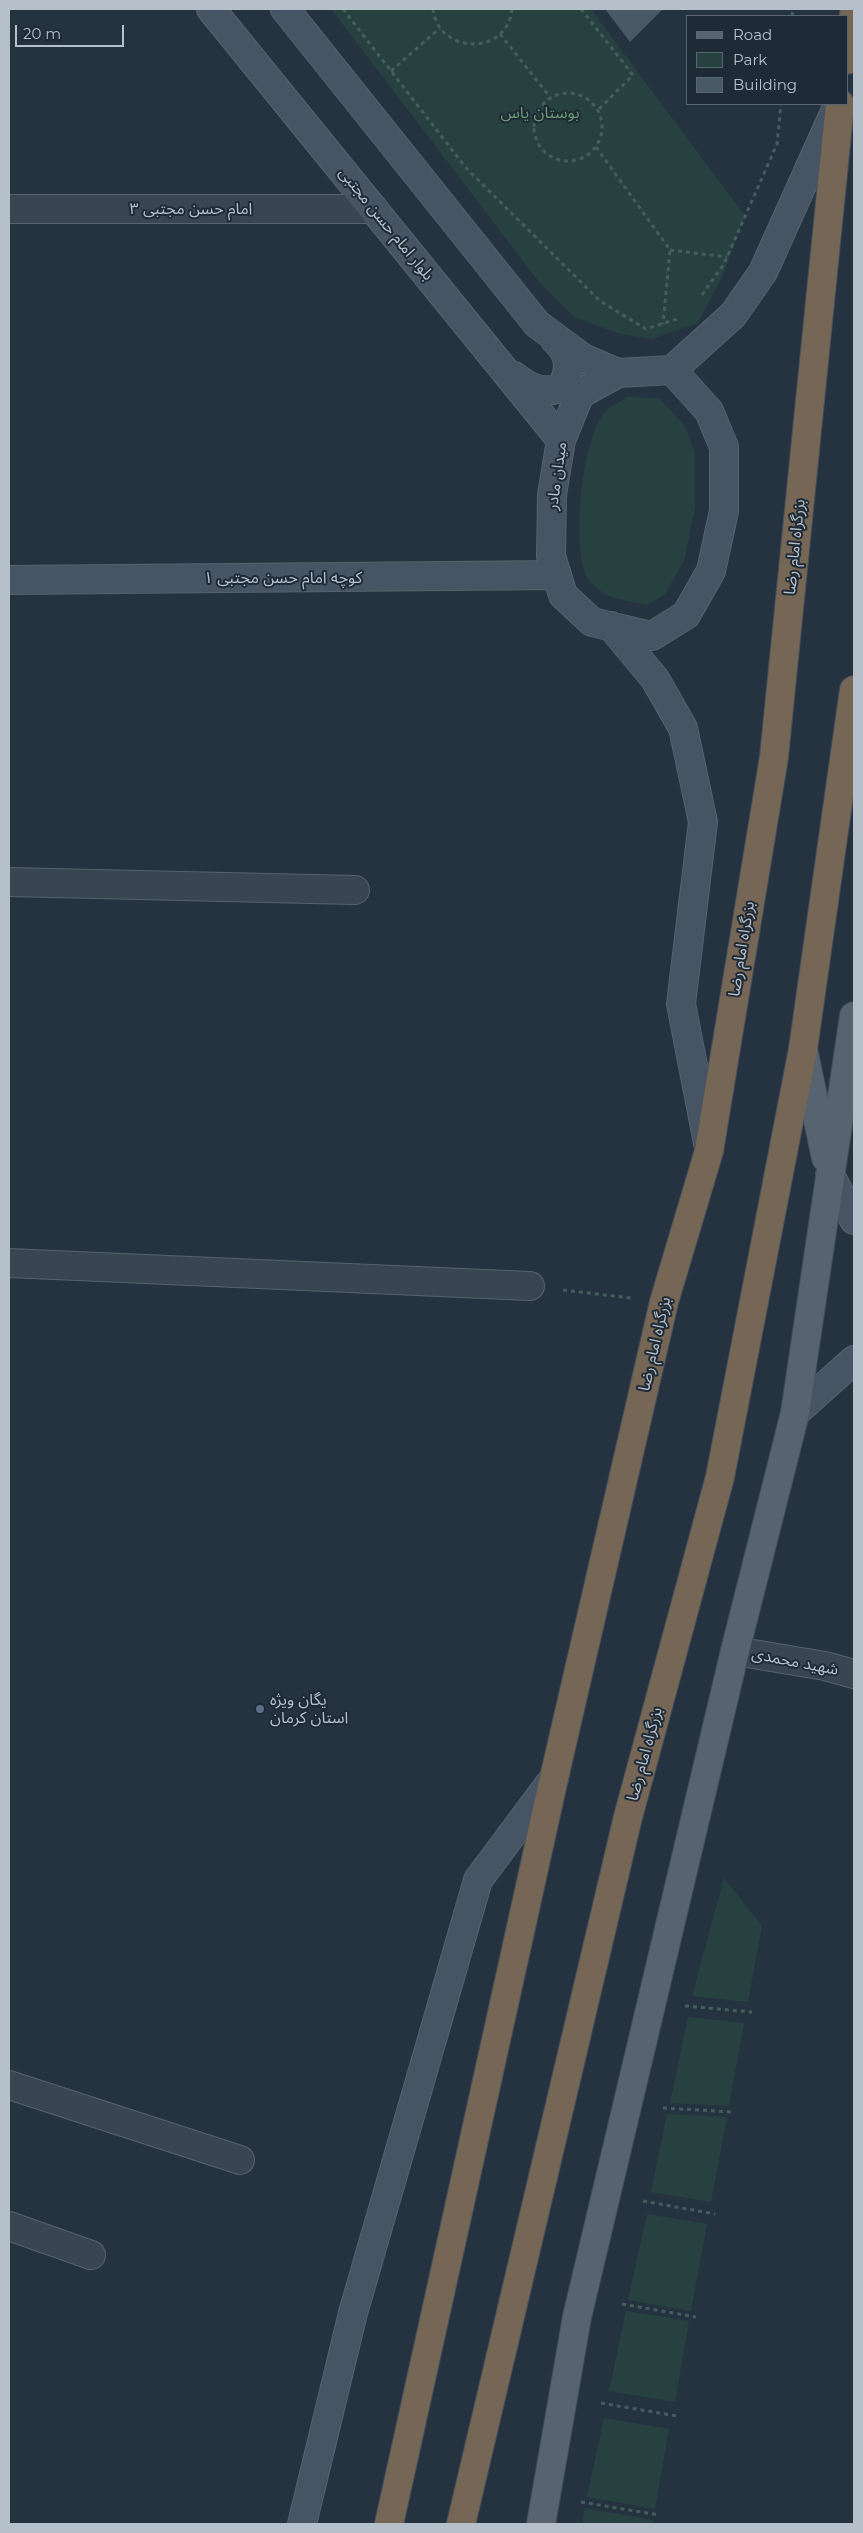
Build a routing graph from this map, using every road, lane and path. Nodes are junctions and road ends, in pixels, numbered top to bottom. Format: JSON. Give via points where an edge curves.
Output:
{"nodes":[{"id":1,"x":210,"y":9,"type":"edge"},
{"id":2,"x":285,"y":9,"type":"edge"},
{"id":3,"x":343,"y":9,"type":"edge"},
{"id":4,"x":433,"y":9,"type":"edge"},
{"id":5,"x":512,"y":9,"type":"edge"},
{"id":6,"x":580,"y":9,"type":"edge"},
{"id":7,"x":854,"y":14,"type":"edge"},
{"id":8,"x":440,"y":28,"type":"junction"},
{"id":9,"x":500,"y":34,"type":"junction"},
{"id":10,"x":848,"y":53,"type":"edge"},
{"id":11,"x":390,"y":71,"type":"junction"},
{"id":12,"x":550,"y":97,"type":"junction"},
{"id":13,"x":781,"y":105,"type":"edge"},
{"id":14,"x":839,"y":105,"type":"edge"},
{"id":15,"x":839,"y":105,"type":"edge"},
{"id":16,"x":598,"y":110,"type":"junction"},
{"id":17,"x":596,"y":147,"type":"junction"},
{"id":18,"x":9,"y":208,"type":"edge"},
{"id":19,"x":374,"y":209,"type":"junction"},
{"id":20,"x":670,"y":250,"type":"junction"},
{"id":21,"x":727,"y":257,"type":"junction"},
{"id":22,"x":699,"y":300,"type":"dead end"},
{"id":23,"x":680,"y":318,"type":"dead end"},
{"id":24,"x":537,"y":324,"type":"junction"},
{"id":25,"x":663,"y":324,"type":"junction"},
{"id":26,"x":498,"y":362,"type":"junction"},
{"id":27,"x":672,"y":370,"type":"junction"},
{"id":28,"x":618,"y":373,"type":"junction"},
{"id":29,"x":561,"y":440,"type":"junction"},
{"id":30,"x":557,"y":575,"type":"junction"},
{"id":31,"x":9,"y":580,"type":"edge"},
{"id":32,"x":611,"y":626,"type":"junction"},
{"id":33,"x":854,"y":690,"type":"edge"},
{"id":34,"x":9,"y":882,"type":"edge"},
{"id":35,"x":356,"y":890,"type":"dead end"},
{"id":36,"x":854,"y":1016,"type":"edge"},
{"id":37,"x":803,"y":1049,"type":"junction"},
{"id":38,"x":709,"y":1150,"type":"junction"},
{"id":39,"x":830,"y":1174,"type":"junction"},
{"id":40,"x":854,"y":1220,"type":"edge"},
{"id":41,"x":9,"y":1263,"type":"edge"},
{"id":42,"x":530,"y":1286,"type":"joint"},
{"id":43,"x":664,"y":1302,"type":"junction"},
{"id":44,"x":854,"y":1360,"type":"edge"},
{"id":45,"x":795,"y":1413,"type":"junction"},
{"id":46,"x":735,"y":1651,"type":"junction"},
{"id":47,"x":854,"y":1674,"type":"edge"},
{"id":48,"x":554,"y":1778,"type":"junction"},
{"id":49,"x":684,"y":2006,"type":"dead end"},
{"id":50,"x":752,"y":2012,"type":"dead end"},
{"id":51,"x":9,"y":2085,"type":"edge"},
{"id":52,"x":663,"y":2108,"type":"dead end"},
{"id":53,"x":733,"y":2112,"type":"dead end"},
{"id":54,"x":240,"y":2160,"type":"dead end"},
{"id":55,"x":643,"y":2201,"type":"dead end"},
{"id":56,"x":715,"y":2214,"type":"dead end"},
{"id":57,"x":9,"y":2226,"type":"edge"},
{"id":58,"x":92,"y":2255,"type":"dead end"},
{"id":59,"x":622,"y":2304,"type":"dead end"},
{"id":60,"x":696,"y":2317,"type":"dead end"},
{"id":61,"x":601,"y":2403,"type":"dead end"},
{"id":62,"x":677,"y":2416,"type":"dead end"},
{"id":63,"x":581,"y":2502,"type":"dead end"},
{"id":64,"x":659,"y":2515,"type":"dead end"},
{"id":65,"x":462,"y":2519,"type":"edge"},
{"id":66,"x":302,"y":2524,"type":"edge"},
{"id":67,"x":389,"y":2524,"type":"edge"},
{"id":68,"x":541,"y":2524,"type":"edge"}],
"edges":[{"from":1,"to":19,"type":"main road","name":"بلوار امام حسن مجتبی"},
{"from":2,"to":24,"type":"main road"},
{"from":3,"to":11,"type":"path"},
{"from":4,"to":8,"type":"path"},
{"from":5,"to":9,"type":"path"},
{"from":6,"to":16,"type":"path","via":[[633,75]]},
{"from":7,"to":10,"type":"highway"},
{"from":8,"to":9,"type":"path","via":[[449,37],[475,45]]},
{"from":8,"to":11,"type":"path"},
{"from":9,"to":12,"type":"path"},
{"from":11,"to":25,"type":"path","via":[[466,168],[600,301],[646,329]]},
{"from":12,"to":16,"type":"path","via":[[571,92],[591,102]]},
{"from":12,"to":17,"type":"path","via":[[542,104],[534,125],[539,146],[557,159],[567,161],[588,155]]},
{"from":13,"to":21,"type":"path","via":[[776,144]]},
{"from":14,"to":27,"type":"main road","via":[[763,272],[733,316]]},
{"from":15,"to":38,"type":"highway","name":"بزرگراه امام رضا","via":[[774,757]]},
{"from":16,"to":17,"type":"path","via":[[603,129]]},
{"from":17,"to":20,"type":"path"},
{"from":18,"to":19,"type":"street","name":"امام حسن مجتبی ۳"},
{"from":19,"to":26,"type":"main road","name":"بلوار امام حسن مجتبی"},
{"from":20,"to":21,"type":"path"},
{"from":20,"to":25,"type":"path"},
{"from":21,"to":22,"type":"path"},
{"from":23,"to":25,"type":"path"},
{"from":24,"to":26,"type":"main road","via":[[560,344],[567,359],[569,374],[562,388],[539,391],[525,385]]},
{"from":24,"to":28,"type":"main road","via":[[583,358]]},
{"from":26,"to":29,"type":"main road","name":"بلوار امام حسن مجتبی"},
{"from":27,"to":28,"type":"main road","name":"میدان مادر"},
{"from":27,"to":32,"type":"main road","name":"میدان مادر","via":[[709,411],[724,447],[724,511],[711,572],[686,615],[652,636]]},
{"from":28,"to":29,"type":"main road","name":"میدان مادر","via":[[580,394]]},
{"from":29,"to":30,"type":"main road","name":"میدان مادر","via":[[552,496],[551,556]]},
{"from":30,"to":31,"type":"main road","name":"کوچه امام حسن مجتبی ۱"},
{"from":30,"to":32,"type":"main road","name":"میدان مادر","via":[[563,595],[592,622]]},
{"from":32,"to":38,"type":"main road","via":[[655,678],[683,728],[703,822],[681,1004]]},
{"from":33,"to":37,"type":"highway","name":"بزرگراه امام رضا"},
{"from":34,"to":35,"type":"street"},
{"from":36,"to":39,"type":"main road"},
{"from":37,"to":39,"type":"main road"},
{"from":37,"to":65,"type":"highway","name":"بزرگراه امام رضا","via":[[720,1477],[628,1817]]},
{"from":38,"to":43,"type":"highway","name":"بزرگراه امام رضا"},
{"from":39,"to":40,"type":"main road"},
{"from":39,"to":45,"type":"main road"},
{"from":41,"to":42,"type":"street"},
{"from":42,"to":43,"type":"path"},
{"from":43,"to":48,"type":"highway","name":"بزرگراه امام رضا"},
{"from":44,"to":45,"type":"main road"},
{"from":45,"to":46,"type":"main road"},
{"from":46,"to":47,"type":"street","name":"شهید محمدی"},
{"from":46,"to":68,"type":"main road","via":[[577,2317]]},
{"from":48,"to":66,"type":"main road","via":[[478,1880],[353,2313]]},
{"from":48,"to":67,"type":"highway","name":"بزرگراه امام رضا"},
{"from":49,"to":50,"type":"path"},
{"from":51,"to":54,"type":"street"},
{"from":52,"to":53,"type":"path"},
{"from":55,"to":56,"type":"path"},
{"from":57,"to":58,"type":"street"},
{"from":59,"to":60,"type":"path"},
{"from":61,"to":62,"type":"path"},
{"from":63,"to":64,"type":"path"}]}
